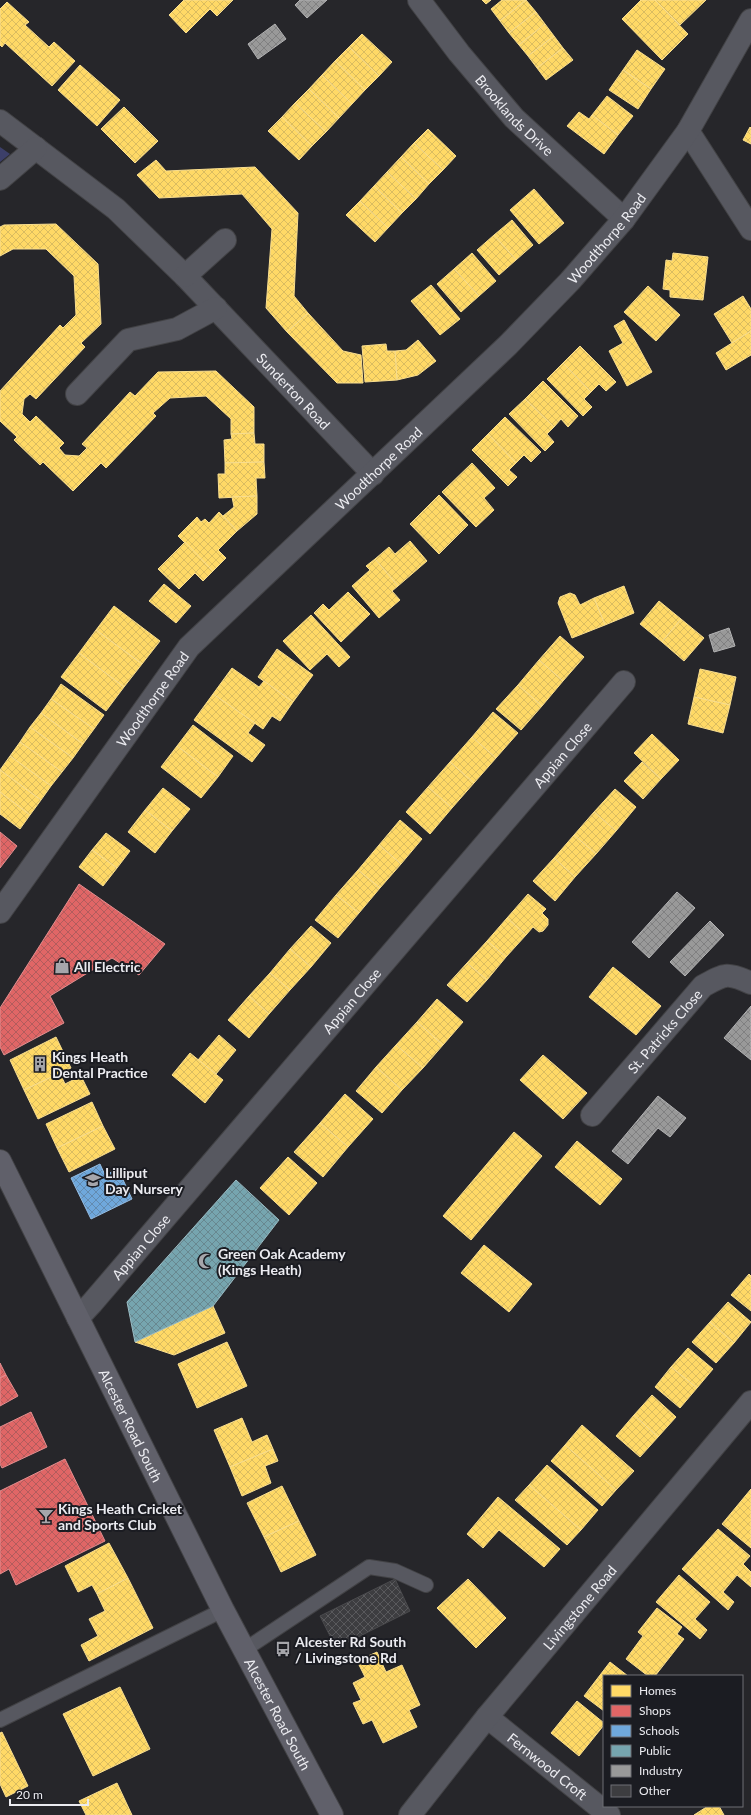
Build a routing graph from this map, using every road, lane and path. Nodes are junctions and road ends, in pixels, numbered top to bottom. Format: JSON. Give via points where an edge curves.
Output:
{"nodes":[{"id":1,"x":419,"y":0,"type":"edge"},
{"id":2,"x":751,"y":20,"type":"edge"},
{"id":3,"x":0,"y":121,"type":"edge"},
{"id":4,"x":688,"y":131,"type":"junction"},
{"id":5,"x":36,"y":148,"type":"junction"},
{"id":6,"x":0,"y":179,"type":"edge"},
{"id":7,"x":624,"y":219,"type":"junction"},
{"id":8,"x":751,"y":229,"type":"edge"},
{"id":9,"x":225,"y":240,"type":"dead end"},
{"id":10,"x":185,"y":276,"type":"junction"},
{"id":11,"x":216,"y":308,"type":"junction"},
{"id":12,"x":77,"y":394,"type":"dead end"},
{"id":13,"x":373,"y":474,"type":"junction"},
{"id":14,"x":624,"y":682,"type":"dead end"},
{"id":15,"x":0,"y":912,"type":"edge"},
{"id":16,"x":751,"y":983,"type":"edge"},
{"id":17,"x":592,"y":1115,"type":"dead end"},
{"id":18,"x":0,"y":1161,"type":"edge"},
{"id":19,"x":78,"y":1318,"type":"junction"},
{"id":20,"x":751,"y":1402,"type":"edge"},
{"id":21,"x":426,"y":1585,"type":"dead end"},
{"id":22,"x":223,"y":1610,"type":"junction"},
{"id":23,"x":244,"y":1650,"type":"junction"},
{"id":24,"x":487,"y":1717,"type":"junction"},
{"id":25,"x":0,"y":1720,"type":"edge"},
{"id":26,"x":332,"y":1815,"type":"edge"},
{"id":27,"x":410,"y":1815,"type":"edge"},
{"id":28,"x":609,"y":1815,"type":"edge"}],
"edges":[{"from":1,"to":7,"type":"street","name":"Brooklands Drive","via":[[459,54],[514,118]]},
{"from":2,"to":4,"type":"street","name":"Woodthorpe Road"},
{"from":3,"to":5,"type":"street","name":"Sunderton Road"},
{"from":4,"to":7,"type":"street","name":"Woodthorpe Road"},
{"from":4,"to":8,"type":"street"},
{"from":5,"to":6,"type":"street"},
{"from":5,"to":10,"type":"street","name":"Sunderton Road","via":[[116,209]]},
{"from":7,"to":13,"type":"street","name":"Woodthorpe Road","via":[[570,281],[508,345]]},
{"from":9,"to":10,"type":"street"},
{"from":10,"to":11,"type":"street","name":"Sunderton Road"},
{"from":11,"to":12,"type":"street","via":[[177,329],[128,340]]},
{"from":11,"to":13,"type":"street","name":"Sunderton Road"},
{"from":13,"to":15,"type":"street","name":"Woodthorpe Road","via":[[189,647]]},
{"from":14,"to":19,"type":"street","name":"Appian Close"},
{"from":16,"to":17,"type":"street","name":"St. Patricks Close","via":[[736,976],[724,975],[703,986]]},
{"from":18,"to":19,"type":"highway","name":"Alcester Road South"},
{"from":19,"to":22,"type":"highway","name":"Alcester Road South"},
{"from":20,"to":24,"type":"street","name":"Livingstone Road"},
{"from":21,"to":23,"type":"lane","via":[[395,1571],[369,1567]]},
{"from":22,"to":23,"type":"highway","name":"Alcester Road South"},
{"from":22,"to":25,"type":"lane"},
{"from":23,"to":26,"type":"highway","name":"Alcester Road South"},
{"from":24,"to":27,"type":"street","name":"Livingstone Road"},
{"from":24,"to":28,"type":"street","name":"Fernwood Croft"}]}
